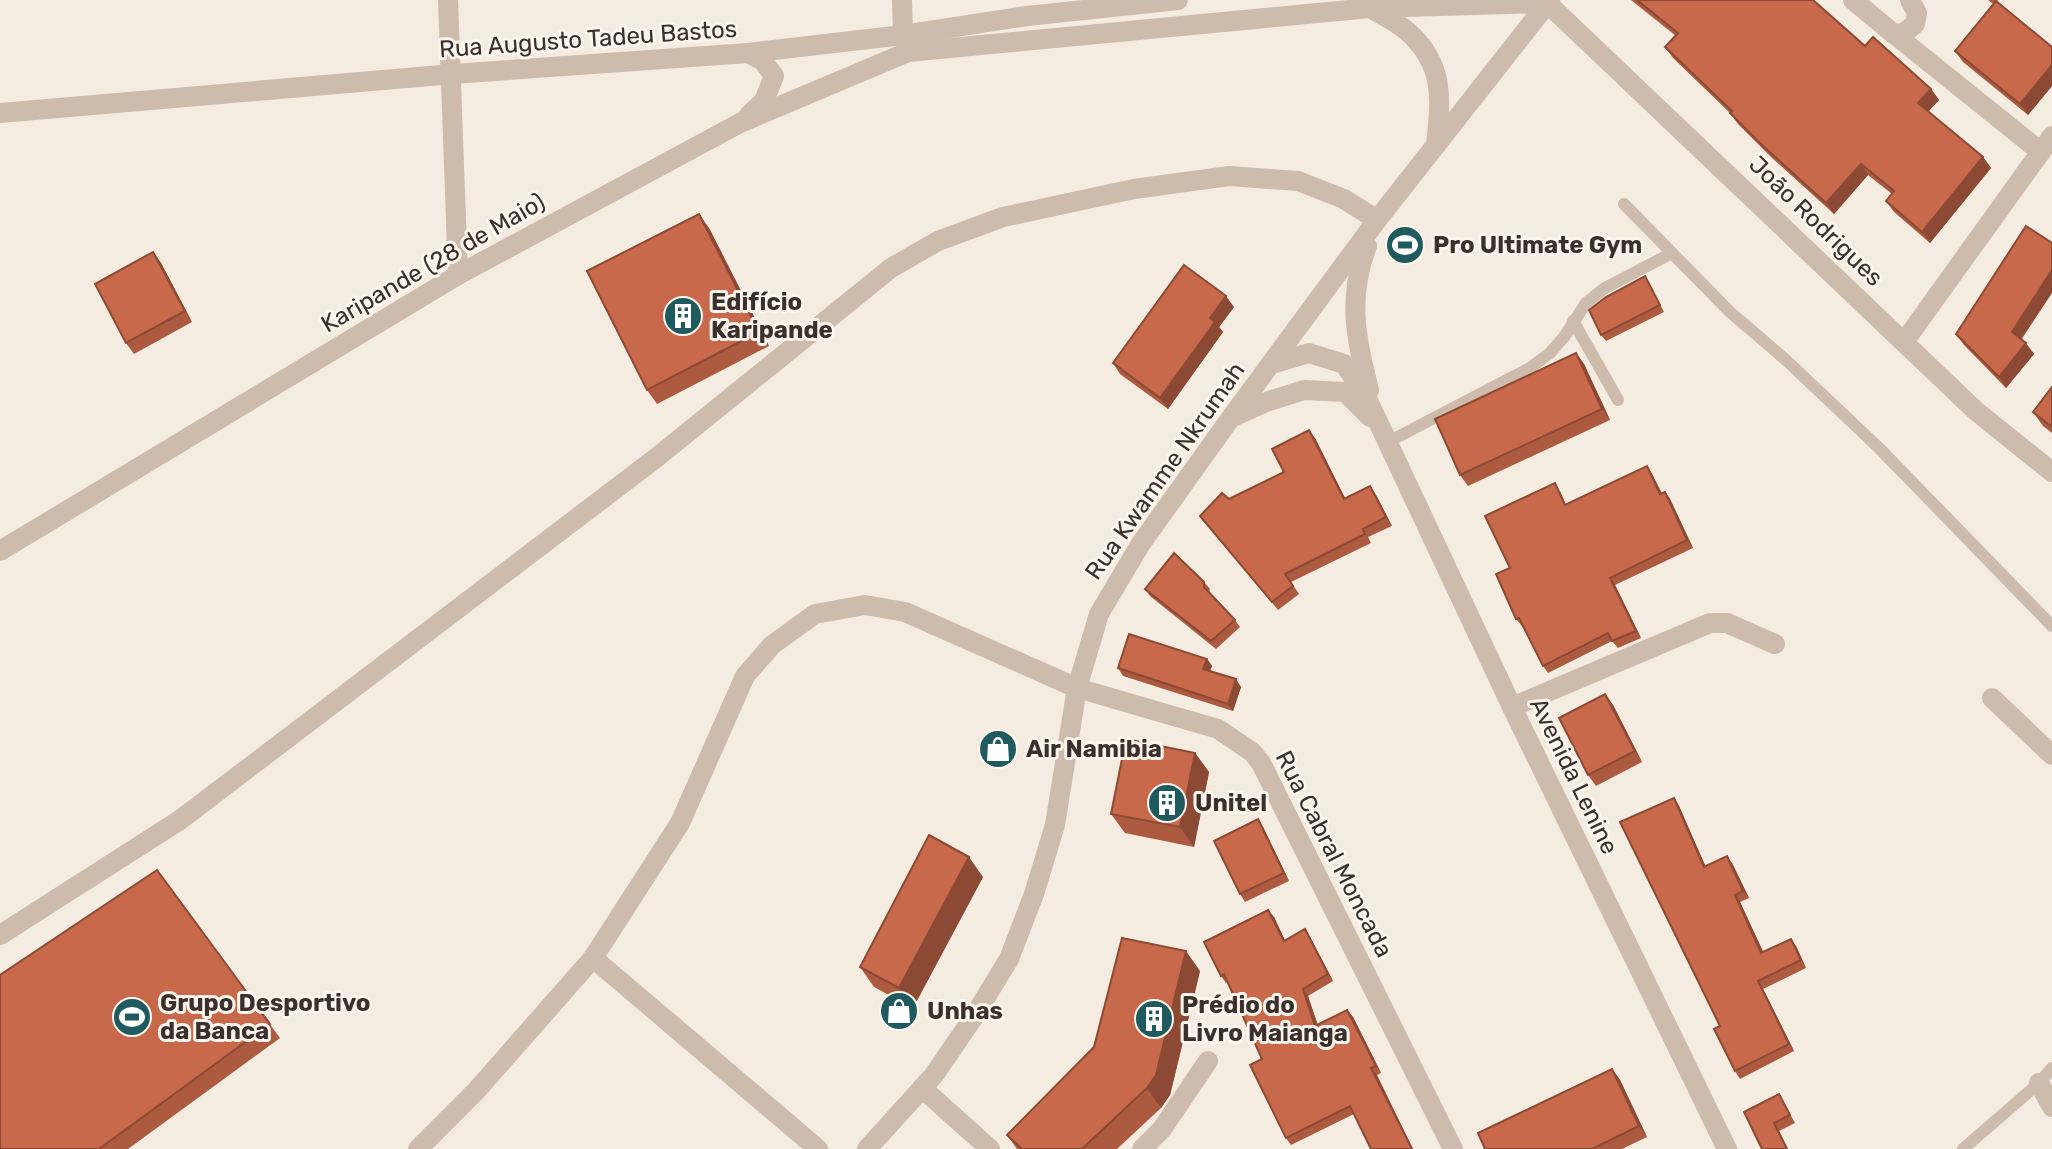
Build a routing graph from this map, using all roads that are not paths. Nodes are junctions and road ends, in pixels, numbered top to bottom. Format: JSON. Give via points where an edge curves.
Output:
{"nodes":[{"id":1,"x":448,"y":0,"type":"edge"},
{"id":2,"x":902,"y":0,"type":"edge"},
{"id":3,"x":1178,"y":0,"type":"edge"},
{"id":4,"x":1853,"y":0,"type":"edge"},
{"id":5,"x":1910,"y":0,"type":"edge"},
{"id":6,"x":1548,"y":1,"type":"edge"},
{"id":7,"x":1370,"y":8,"type":"junction"},
{"id":8,"x":1894,"y":34,"type":"junction"},
{"id":9,"x":905,"y":44,"type":"junction"},
{"id":10,"x":748,"y":53,"type":"junction"},
{"id":11,"x":453,"y":74,"type":"junction"},
{"id":12,"x":0,"y":113,"type":"edge"},
{"id":13,"x":740,"y":123,"type":"junction"},
{"id":14,"x":2046,"y":144,"type":"edge"},
{"id":15,"x":1436,"y":146,"type":"junction"},
{"id":16,"x":1624,"y":204,"type":"dead end"},
{"id":17,"x":1377,"y":220,"type":"junction"},
{"id":18,"x":1672,"y":253,"type":"junction"},
{"id":19,"x":458,"y":275,"type":"junction"},
{"id":20,"x":1573,"y":321,"type":"junction"},
{"id":21,"x":1904,"y":342,"type":"junction"},
{"id":22,"x":1272,"y":364,"type":"junction"},
{"id":23,"x":1618,"y":400,"type":"dead end"},
{"id":24,"x":1230,"y":419,"type":"junction"},
{"id":25,"x":1382,"y":434,"type":"junction"},
{"id":26,"x":2052,"y":472,"type":"edge"},
{"id":27,"x":0,"y":551,"type":"edge"},
{"id":28,"x":2052,"y":626,"type":"edge"},
{"id":29,"x":1775,"y":644,"type":"dead end"},
{"id":30,"x":1077,"y":688,"type":"junction"},
{"id":31,"x":1992,"y":698,"type":"dead end"},
{"id":32,"x":1512,"y":707,"type":"junction"},
{"id":33,"x":2052,"y":755,"type":"edge"},
{"id":34,"x":0,"y":935,"type":"edge"},
{"id":35,"x":593,"y":958,"type":"junction"},
{"id":36,"x":1208,"y":1061,"type":"dead end"},
{"id":37,"x":2046,"y":1075,"type":"edge"},
{"id":38,"x":922,"y":1088,"type":"junction"},
{"id":39,"x":2052,"y":1107,"type":"edge"},
{"id":40,"x":1720,"y":1146,"type":"edge"},
{"id":41,"x":418,"y":1149,"type":"edge"},
{"id":42,"x":818,"y":1149,"type":"edge"},
{"id":43,"x":867,"y":1149,"type":"edge"},
{"id":44,"x":990,"y":1149,"type":"edge"},
{"id":45,"x":1142,"y":1149,"type":"edge"},
{"id":46,"x":1453,"y":1149,"type":"edge"},
{"id":47,"x":1963,"y":1149,"type":"edge"}],
"edges":[{"from":1,"to":11,"type":"street"},
{"from":2,"to":9,"type":"street"},
{"from":3,"to":9,"type":"street","name":"Rua Augusto Tadeu Bastos","via":[[1027,16]]},
{"from":4,"to":8,"type":"street"},
{"from":5,"to":8,"type":"street","via":[[1917,13],[1915,24]]},
{"from":6,"to":7,"type":"street","name":"Rua Augusto Tadeu Bastos"},
{"from":6,"to":15,"type":"street","name":"Rua Kwamme Nkrumah"},
{"from":6,"to":21,"type":"street","name":"João Rodrigues"},
{"from":7,"to":9,"type":"street","name":"Rua Augusto Tadeu Bastos"},
{"from":7,"to":15,"type":"street","via":[[1407,31],[1434,64],[1441,104]]},
{"from":8,"to":14,"type":"street"},
{"from":9,"to":10,"type":"street","name":"Rua Augusto Tadeu Bastos"},
{"from":9,"to":13,"type":"street","name":"Karipande (28 de Maio)"},
{"from":10,"to":11,"type":"street","name":"Rua Augusto Tadeu Bastos"},
{"from":10,"to":13,"type":"street","via":[[774,76],[764,101]]},
{"from":11,"to":12,"type":"street","name":"Rua Augusto Tadeu Bastos"},
{"from":11,"to":19,"type":"street"},
{"from":13,"to":19,"type":"street","name":"Karipande (28 de Maio)"},
{"from":14,"to":21,"type":"street"},
{"from":15,"to":17,"type":"street","name":"Rua Kwamme Nkrumah"},
{"from":16,"to":18,"type":"lane"},
{"from":17,"to":22,"type":"street","name":"Rua Kwamme Nkrumah"},
{"from":17,"to":25,"type":"street","via":[[1354,297],[1357,340]]},
{"from":17,"to":34,"type":"street","via":[[1344,199],[1298,181],[1229,176],[1134,189],[1003,217],[938,241],[891,268],[656,458],[180,820]]},
{"from":18,"to":20,"type":"lane","via":[[1605,288]]},
{"from":18,"to":28,"type":"lane","via":[[1879,448]]},
{"from":19,"to":27,"type":"street","name":"Karipande (28 de Maio)"},
{"from":20,"to":23,"type":"lane"},
{"from":20,"to":25,"type":"lane","via":[[1550,353],[1530,368]]},
{"from":21,"to":26,"type":"street","name":"João Rodrigues","via":[[1976,411]]},
{"from":22,"to":24,"type":"street","name":"Rua Kwamme Nkrumah"},
{"from":22,"to":25,"type":"street","name":"Avenida Lenine","via":[[1309,353],[1344,364],[1364,392]]},
{"from":24,"to":25,"type":"street","name":"Avenida Lenine","via":[[1304,390],[1345,392]]},
{"from":24,"to":30,"type":"street","name":"Rua Kwamme Nkrumah","via":[[1140,545],[1099,614]]},
{"from":25,"to":32,"type":"street","name":"Avenida Lenine"},
{"from":29,"to":32,"type":"street","via":[[1727,623],[1710,623]]},
{"from":30,"to":35,"type":"street","name":"Rua Cabral Moncada","via":[[905,612],[865,605],[815,614],[772,645],[745,676],[680,823]]},
{"from":30,"to":38,"type":"street","name":"Rua Kwamme Nkrumah","via":[[1055,825],[1009,959]]},
{"from":30,"to":46,"type":"street","name":"Rua Cabral Moncada","via":[[1218,729],[1261,763]]},
{"from":31,"to":33,"type":"street"},
{"from":32,"to":40,"type":"street","name":"Avenida Lenine"},
{"from":35,"to":41,"type":"street","name":"Rua Cabral Moncada"},
{"from":35,"to":42,"type":"street"},
{"from":36,"to":45,"type":"street"},
{"from":37,"to":39,"type":"street"},
{"from":37,"to":47,"type":"lane"},
{"from":38,"to":43,"type":"street","name":"Rua Kwamme Nkrumah"},
{"from":38,"to":44,"type":"street"}]}
